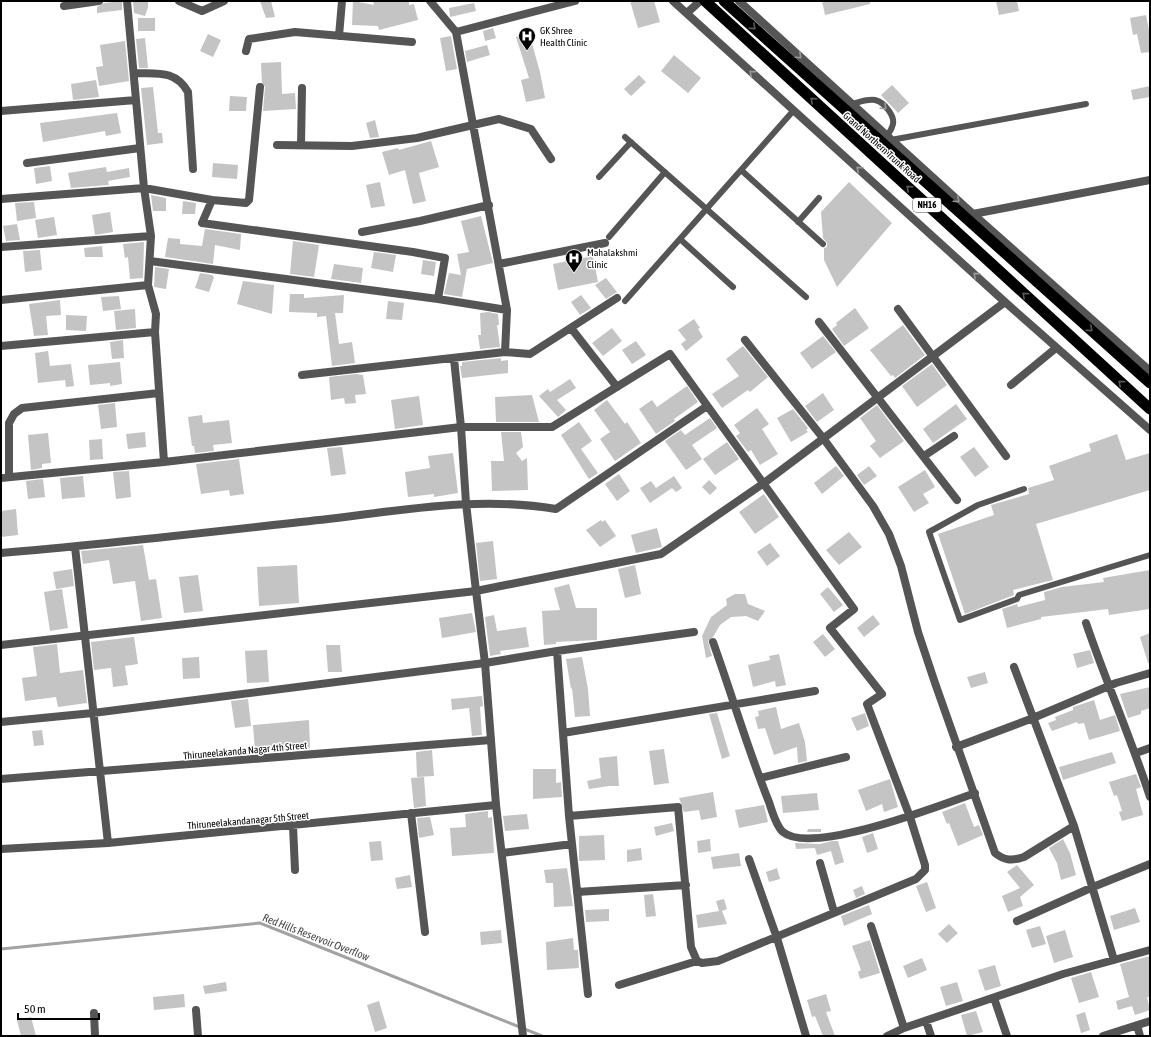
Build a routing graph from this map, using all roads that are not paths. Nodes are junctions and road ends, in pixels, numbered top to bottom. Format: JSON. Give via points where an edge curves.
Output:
{"nodes":[{"id":1,"x":99,"y":1,"type":"edge"},
{"id":2,"x":127,"y":1,"type":"edge"},
{"id":3,"x":179,"y":1,"type":"edge"},
{"id":4,"x":224,"y":1,"type":"edge"},
{"id":5,"x":342,"y":1,"type":"edge"},
{"id":6,"x":430,"y":1,"type":"edge"},
{"id":7,"x":576,"y":1,"type":"edge"},
{"id":8,"x":674,"y":1,"type":"edge"},
{"id":9,"x":700,"y":1,"type":"edge"},
{"id":10,"x":705,"y":1,"type":"edge"},
{"id":11,"x":724,"y":1,"type":"edge"},
{"id":12,"x":739,"y":1,"type":"edge"},
{"id":13,"x":64,"y":6,"type":"dead end"},
{"id":14,"x":687,"y":13,"type":"junction"},
{"id":15,"x":456,"y":32,"type":"junction"},
{"id":16,"x":339,"y":36,"type":"junction"},
{"id":17,"x":412,"y":42,"type":"dead end"},
{"id":18,"x":246,"y":51,"type":"dead end"},
{"id":19,"x":134,"y":73,"type":"junction"},
{"id":20,"x":260,"y":87,"type":"dead end"},
{"id":21,"x":302,"y":88,"type":"dead end"},
{"id":22,"x":136,"y":100,"type":"junction"},
{"id":23,"x":852,"y":104,"type":"junction"},
{"id":24,"x":1086,"y":104,"type":"dead end"},
{"id":25,"x":794,"y":110,"type":"junction"},
{"id":26,"x":1,"y":111,"type":"edge"},
{"id":27,"x":474,"y":124,"type":"junction"},
{"id":28,"x":625,"y":137,"type":"dead end"},
{"id":29,"x":889,"y":138,"type":"junction"},
{"id":30,"x":631,"y":142,"type":"junction"},
{"id":31,"x":277,"y":145,"type":"dead end"},
{"id":32,"x":301,"y":145,"type":"junction"},
{"id":33,"x":140,"y":148,"type":"junction"},
{"id":34,"x":551,"y":159,"type":"dead end"},
{"id":35,"x":27,"y":162,"type":"dead end"},
{"id":36,"x":193,"y":169,"type":"dead end"},
{"id":37,"x":741,"y":170,"type":"junction"},
{"id":38,"x":665,"y":172,"type":"junction"},
{"id":39,"x":599,"y":177,"type":"dead end"},
{"id":40,"x":1150,"y":180,"type":"edge"},
{"id":41,"x":144,"y":188,"type":"junction"},
{"id":42,"x":819,"y":198,"type":"dead end"},
{"id":43,"x":1,"y":199,"type":"edge"},
{"id":44,"x":212,"y":200,"type":"junction"},
{"id":45,"x":489,"y":205,"type":"junction"},
{"id":46,"x":706,"y":209,"type":"junction"},
{"id":47,"x":973,"y":214,"type":"junction"},
{"id":48,"x":798,"y":222,"type":"junction"},
{"id":49,"x":362,"y":232,"type":"dead end"},
{"id":50,"x":152,"y":236,"type":"junction"},
{"id":51,"x":680,"y":239,"type":"junction"},
{"id":52,"x":607,"y":240,"type":"joint"},
{"id":53,"x":823,"y":244,"type":"dead end"},
{"id":54,"x":1,"y":246,"type":"edge"},
{"id":55,"x":150,"y":261,"type":"junction"},
{"id":56,"x":500,"y":264,"type":"junction"},
{"id":57,"x":148,"y":284,"type":"junction"},
{"id":58,"x":733,"y":287,"type":"dead end"},
{"id":59,"x":806,"y":297,"type":"dead end"},
{"id":60,"x":438,"y":299,"type":"junction"},
{"id":61,"x":1,"y":300,"type":"edge"},
{"id":62,"x":621,"y":300,"type":"joint"},
{"id":63,"x":1005,"y":302,"type":"junction"},
{"id":64,"x":898,"y":309,"type":"dead end"},
{"id":65,"x":507,"y":310,"type":"junction"},
{"id":66,"x":819,"y":322,"type":"dead end"},
{"id":67,"x":570,"y":328,"type":"junction"},
{"id":68,"x":155,"y":332,"type":"junction"},
{"id":69,"x":745,"y":340,"type":"dead end"},
{"id":70,"x":1,"y":346,"type":"edge"},
{"id":71,"x":1056,"y":348,"type":"junction"},
{"id":72,"x":505,"y":352,"type":"junction"},
{"id":73,"x":932,"y":356,"type":"junction"},
{"id":74,"x":454,"y":359,"type":"junction"},
{"id":75,"x":1150,"y":371,"type":"edge"},
{"id":76,"x":302,"y":375,"type":"dead end"},
{"id":77,"x":1150,"y":383,"type":"edge"},
{"id":78,"x":1011,"y":385,"type":"dead end"},
{"id":79,"x":617,"y":387,"type":"junction"},
{"id":80,"x":159,"y":393,"type":"junction"},
{"id":81,"x":878,"y":397,"type":"junction"},
{"id":82,"x":707,"y":406,"type":"junction"},
{"id":83,"x":1150,"y":409,"type":"edge"},
{"id":84,"x":461,"y":427,"type":"junction"},
{"id":85,"x":1150,"y":430,"type":"edge"},
{"id":86,"x":954,"y":436,"type":"dead end"},
{"id":87,"x":824,"y":438,"type":"junction"},
{"id":88,"x":924,"y":456,"type":"junction"},
{"id":89,"x":1006,"y":456,"type":"dead end"},
{"id":90,"x":164,"y":462,"type":"junction"},
{"id":91,"x":5,"y":478,"type":"edge"},
{"id":92,"x":764,"y":483,"type":"junction"},
{"id":93,"x":1024,"y":489,"type":"dead end"},
{"id":94,"x":957,"y":500,"type":"dead end"},
{"id":95,"x":466,"y":503,"type":"junction"},
{"id":96,"x":75,"y":547,"type":"junction"},
{"id":97,"x":1,"y":553,"type":"edge"},
{"id":98,"x":1150,"y":556,"type":"edge"},
{"id":99,"x":476,"y":591,"type":"junction"},
{"id":100,"x":1086,"y":623,"type":"dead end"},
{"id":101,"x":694,"y":632,"type":"dead end"},
{"id":102,"x":85,"y":637,"type":"junction"},
{"id":103,"x":713,"y":642,"type":"dead end"},
{"id":104,"x":1,"y":645,"type":"edge"},
{"id":105,"x":557,"y":651,"type":"junction"},
{"id":106,"x":485,"y":663,"type":"junction"},
{"id":107,"x":1014,"y":667,"type":"dead end"},
{"id":108,"x":1150,"y":673,"type":"edge"},
{"id":109,"x":1108,"y":686,"type":"junction"},
{"id":110,"x":815,"y":691,"type":"dead end"},
{"id":111,"x":736,"y":705,"type":"junction"},
{"id":112,"x":93,"y":713,"type":"junction"},
{"id":113,"x":1033,"y":718,"type":"junction"},
{"id":114,"x":1,"y":722,"type":"edge"},
{"id":115,"x":563,"y":733,"type":"junction"},
{"id":116,"x":491,"y":740,"type":"junction"},
{"id":117,"x":956,"y":747,"type":"junction"},
{"id":118,"x":1150,"y":748,"type":"edge"},
{"id":119,"x":1136,"y":753,"type":"junction"},
{"id":120,"x":846,"y":757,"type":"dead end"},
{"id":121,"x":101,"y":771,"type":"junction"},
{"id":122,"x":760,"y":778,"type":"junction"},
{"id":123,"x":1,"y":779,"type":"edge"},
{"id":124,"x":974,"y":793,"type":"junction"},
{"id":125,"x":1150,"y":797,"type":"edge"},
{"id":126,"x":496,"y":805,"type":"junction"},
{"id":127,"x":411,"y":813,"type":"junction"},
{"id":128,"x":569,"y":816,"type":"junction"},
{"id":129,"x":910,"y":816,"type":"junction"},
{"id":130,"x":292,"y":826,"type":"junction"},
{"id":131,"x":1074,"y":826,"type":"junction"},
{"id":132,"x":108,"y":843,"type":"junction"},
{"id":133,"x":572,"y":844,"type":"junction"},
{"id":134,"x":1,"y":849,"type":"edge"},
{"id":135,"x":502,"y":853,"type":"junction"},
{"id":136,"x":749,"y":859,"type":"dead end"},
{"id":137,"x":820,"y":863,"type":"dead end"},
{"id":138,"x":1150,"y":864,"type":"edge"},
{"id":139,"x":295,"y":870,"type":"dead end"},
{"id":140,"x":686,"y":885,"type":"junction"},
{"id":141,"x":1093,"y":887,"type":"junction"},
{"id":142,"x":577,"y":892,"type":"junction"},
{"id":143,"x":834,"y":912,"type":"junction"},
{"id":144,"x":1017,"y":921,"type":"dead end"},
{"id":145,"x":871,"y":926,"type":"dead end"},
{"id":146,"x":425,"y":932,"type":"dead end"},
{"id":147,"x":776,"y":938,"type":"junction"},
{"id":148,"x":1150,"y":950,"type":"edge"},
{"id":149,"x":1114,"y":960,"type":"junction"},
{"id":150,"x":697,"y":961,"type":"junction"},
{"id":151,"x":619,"y":985,"type":"dead end"},
{"id":152,"x":588,"y":994,"type":"dead end"},
{"id":153,"x":994,"y":998,"type":"junction"},
{"id":154,"x":196,"y":1010,"type":"dead end"},
{"id":155,"x":94,"y":1013,"type":"dead end"},
{"id":156,"x":926,"y":1021,"type":"junction"},
{"id":157,"x":1150,"y":1021,"type":"edge"},
{"id":158,"x":1137,"y":1025,"type":"junction"},
{"id":159,"x":904,"y":1028,"type":"junction"},
{"id":160,"x":95,"y":1036,"type":"edge"},
{"id":161,"x":198,"y":1036,"type":"edge"},
{"id":162,"x":523,"y":1036,"type":"edge"},
{"id":163,"x":806,"y":1036,"type":"edge"},
{"id":164,"x":887,"y":1036,"type":"edge"},
{"id":165,"x":931,"y":1036,"type":"edge"},
{"id":166,"x":1007,"y":1036,"type":"edge"},
{"id":167,"x":1103,"y":1036,"type":"edge"},
{"id":168,"x":1140,"y":1036,"type":"edge"}],
"edges":[{"from":1,"to":13,"type":"street"},
{"from":2,"to":19,"type":"street"},
{"from":3,"to":4,"type":"street","via":[[202,12]]},
{"from":5,"to":16,"type":"street"},
{"from":6,"to":15,"type":"street"},
{"from":7,"to":15,"type":"street"},
{"from":8,"to":14,"type":"street"},
{"from":9,"to":14,"type":"street"},
{"from":83,"to":10,"type":"highway","name":"Grand Northern Trunk Road","number":"NH16","one_way":true},
{"from":11,"to":77,"type":"highway","name":"Grand Northern Trunk Road","number":"NH16","one_way":true},
{"from":12,"to":23,"type":"street","one_way":true},
{"from":25,"to":14,"type":"street","one_way":true},
{"from":15,"to":27,"type":"street"},
{"from":16,"to":17,"type":"street"},
{"from":16,"to":18,"type":"street","via":[[295,32],[249,39]]},
{"from":19,"to":22,"type":"street"},
{"from":19,"to":36,"type":"street","via":[[174,76],[188,92]]},
{"from":20,"to":44,"type":"street","via":[[249,200],[246,203]]},
{"from":21,"to":32,"type":"street"},
{"from":22,"to":26,"type":"street"},
{"from":22,"to":33,"type":"street"},
{"from":23,"to":29,"type":"street"},
{"from":23,"to":29,"type":"lane","one_way":true,"via":[[868,100],[881,103],[890,112],[894,122]]},
{"from":24,"to":29,"type":"lane"},
{"from":25,"to":37,"type":"lane"},
{"from":63,"to":25,"type":"street","one_way":true},
{"from":27,"to":32,"type":"street","via":[[417,138],[352,146]]},
{"from":27,"to":34,"type":"street","via":[[499,119],[530,129]]},
{"from":27,"to":45,"type":"street"},
{"from":28,"to":30,"type":"lane"},
{"from":29,"to":47,"type":"street","one_way":true},
{"from":30,"to":38,"type":"lane"},
{"from":30,"to":39,"type":"lane"},
{"from":31,"to":32,"type":"street"},
{"from":33,"to":35,"type":"street"},
{"from":33,"to":41,"type":"street"},
{"from":37,"to":46,"type":"lane"},
{"from":37,"to":48,"type":"lane"},
{"from":38,"to":46,"type":"lane"},
{"from":38,"to":52,"type":"lane"},
{"from":40,"to":47,"type":"street"},
{"from":41,"to":43,"type":"street"},
{"from":41,"to":44,"type":"street"},
{"from":41,"to":50,"type":"street"},
{"from":42,"to":48,"type":"lane"},
{"from":44,"to":60,"type":"street","via":[[202,223],[445,258]]},
{"from":45,"to":49,"type":"street"},
{"from":45,"to":56,"type":"street"},
{"from":46,"to":51,"type":"lane"},
{"from":46,"to":59,"type":"lane"},
{"from":47,"to":75,"type":"street"},
{"from":48,"to":53,"type":"lane"},
{"from":50,"to":54,"type":"street"},
{"from":50,"to":55,"type":"street"},
{"from":51,"to":58,"type":"lane"},
{"from":51,"to":62,"type":"lane"},
{"from":52,"to":56,"type":"street"},
{"from":55,"to":57,"type":"street"},
{"from":55,"to":60,"type":"street"},
{"from":56,"to":65,"type":"street"},
{"from":57,"to":61,"type":"street"},
{"from":57,"to":68,"type":"street","via":[[156,314]]},
{"from":60,"to":65,"type":"street"},
{"from":62,"to":67,"type":"street"},
{"from":63,"to":71,"type":"street"},
{"from":63,"to":73,"type":"street"},
{"from":64,"to":73,"type":"street"},
{"from":65,"to":72,"type":"street"},
{"from":66,"to":81,"type":"street"},
{"from":67,"to":72,"type":"street","via":[[530,354]]},
{"from":67,"to":79,"type":"street"},
{"from":68,"to":70,"type":"street"},
{"from":68,"to":80,"type":"street"},
{"from":69,"to":87,"type":"street"},
{"from":71,"to":78,"type":"street"},
{"from":71,"to":85,"type":"street"},
{"from":72,"to":74,"type":"street"},
{"from":73,"to":81,"type":"street"},
{"from":73,"to":89,"type":"street"},
{"from":74,"to":76,"type":"street"},
{"from":74,"to":84,"type":"street"},
{"from":79,"to":82,"type":"street","via":[[670,354]]},
{"from":79,"to":84,"type":"street","via":[[552,427]]},
{"from":80,"to":90,"type":"street"},
{"from":80,"to":91,"type":"street","via":[[22,408],[14,414],[9,423]]},
{"from":81,"to":87,"type":"street"},
{"from":81,"to":88,"type":"street"},
{"from":82,"to":92,"type":"street"},
{"from":82,"to":95,"type":"street","via":[[556,509],[536,505]]},
{"from":84,"to":90,"type":"street"},
{"from":84,"to":95,"type":"street"},
{"from":86,"to":88,"type":"street"},
{"from":87,"to":92,"type":"street"},
{"from":87,"to":117,"type":"street","via":[[873,506],[889,534]]},
{"from":88,"to":94,"type":"street"},
{"from":90,"to":91,"type":"street"},
{"from":92,"to":99,"type":"street","via":[[661,554]]},
{"from":92,"to":129,"type":"street","via":[[854,609],[830,628],[882,694],[867,704]]},
{"from":93,"to":98,"type":"lane","via":[[978,505],[929,532],[960,620],[1017,599],[1019,595]]},
{"from":95,"to":96,"type":"street"},
{"from":95,"to":99,"type":"street"},
{"from":96,"to":97,"type":"street"},
{"from":96,"to":102,"type":"street"},
{"from":99,"to":102,"type":"street"},
{"from":99,"to":106,"type":"street"},
{"from":100,"to":109,"type":"street"},
{"from":101,"to":105,"type":"street"},
{"from":102,"to":104,"type":"street"},
{"from":102,"to":112,"type":"street"},
{"from":103,"to":111,"type":"street"},
{"from":105,"to":106,"type":"street"},
{"from":105,"to":115,"type":"street"},
{"from":106,"to":112,"type":"street"},
{"from":106,"to":116,"type":"street"},
{"from":107,"to":113,"type":"street"},
{"from":108,"to":109,"type":"street"},
{"from":109,"to":113,"type":"street"},
{"from":109,"to":119,"type":"street"},
{"from":110,"to":111,"type":"street"},
{"from":111,"to":115,"type":"street"},
{"from":111,"to":122,"type":"street"},
{"from":112,"to":114,"type":"street"},
{"from":112,"to":121,"type":"street"},
{"from":113,"to":117,"type":"street"},
{"from":113,"to":131,"type":"street"},
{"from":115,"to":128,"type":"street"},
{"from":116,"to":121,"type":"street","name":"Thiruneelakanda Nagar 4th Street"},
{"from":116,"to":126,"type":"street"},
{"from":117,"to":124,"type":"street"},
{"from":118,"to":119,"type":"street"},
{"from":119,"to":125,"type":"street"},
{"from":120,"to":122,"type":"street"},
{"from":121,"to":123,"type":"street","name":"Thiruneelakanda Nagar 4th Street"},
{"from":121,"to":132,"type":"street"},
{"from":122,"to":129,"type":"street","via":[[782,831],[794,837],[822,838]]},
{"from":124,"to":129,"type":"street"},
{"from":124,"to":131,"type":"street","via":[[991,845],[1001,858],[1009,860],[1024,857]]},
{"from":126,"to":127,"type":"street","name":"Thiruneelakandanagar 5th Street"},
{"from":126,"to":135,"type":"street"},
{"from":127,"to":130,"type":"street","name":"Thiruneelakandanagar 5th Street"},
{"from":127,"to":146,"type":"street"},
{"from":128,"to":133,"type":"street"},
{"from":128,"to":140,"type":"street","via":[[678,807]]},
{"from":129,"to":143,"type":"street","via":[[925,865],[922,874],[916,879]]},
{"from":130,"to":132,"type":"street","name":"Thiruneelakandanagar 5th Street"},
{"from":130,"to":139,"type":"street"},
{"from":131,"to":141,"type":"street"},
{"from":132,"to":134,"type":"street","name":"Thiruneelakandanagar 5th Street"},
{"from":133,"to":135,"type":"street"},
{"from":133,"to":142,"type":"street"},
{"from":135,"to":162,"type":"street"},
{"from":136,"to":147,"type":"street"},
{"from":137,"to":143,"type":"street"},
{"from":138,"to":141,"type":"street"},
{"from":140,"to":142,"type":"street"},
{"from":140,"to":150,"type":"street","via":[[691,947]]},
{"from":141,"to":144,"type":"street"},
{"from":141,"to":149,"type":"street"},
{"from":142,"to":152,"type":"street"},
{"from":143,"to":147,"type":"street"},
{"from":145,"to":159,"type":"street"},
{"from":147,"to":150,"type":"street","via":[[718,961]]},
{"from":147,"to":163,"type":"street"},
{"from":148,"to":149,"type":"street"},
{"from":149,"to":153,"type":"street","via":[[1063,974]]},
{"from":150,"to":151,"type":"street"},
{"from":153,"to":156,"type":"street"},
{"from":153,"to":166,"type":"street"},
{"from":154,"to":161,"type":"street"},
{"from":155,"to":160,"type":"street"},
{"from":156,"to":159,"type":"street"},
{"from":156,"to":165,"type":"street"},
{"from":157,"to":158,"type":"street"},
{"from":158,"to":167,"type":"street"},
{"from":158,"to":168,"type":"street"},
{"from":159,"to":164,"type":"street"}]}
